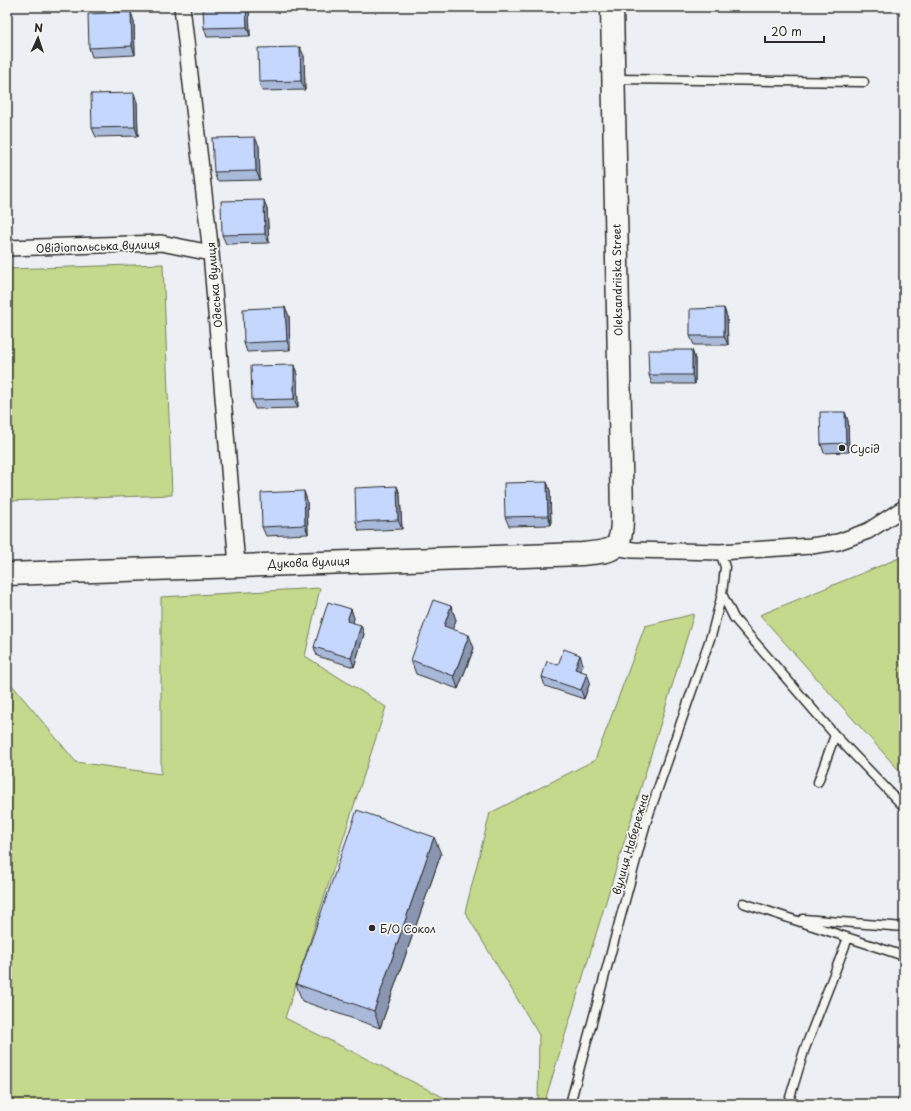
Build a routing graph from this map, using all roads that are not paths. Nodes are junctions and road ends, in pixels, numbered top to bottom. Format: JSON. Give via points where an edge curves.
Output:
{"nodes":[{"id":1,"x":182,"y":7,"type":"edge"},
{"id":2,"x":612,"y":7,"type":"edge"},
{"id":3,"x":613,"y":79,"type":"junction"},
{"id":4,"x":864,"y":82,"type":"dead end"},
{"id":5,"x":7,"y":248,"type":"edge"},
{"id":6,"x":211,"y":253,"type":"junction"},
{"id":7,"x":904,"y":508,"type":"edge"},
{"id":8,"x":613,"y":548,"type":"junction"},
{"id":9,"x":720,"y":552,"type":"junction"},
{"id":10,"x":237,"y":565,"type":"junction"},
{"id":11,"x":7,"y":574,"type":"edge"},
{"id":12,"x":722,"y":594,"type":"junction"},
{"id":13,"x":835,"y":735,"type":"junction"},
{"id":14,"x":818,"y":782,"type":"dead end"},
{"id":15,"x":904,"y":807,"type":"edge"},
{"id":16,"x":743,"y":904,"type":"dead end"},
{"id":17,"x":789,"y":918,"type":"junction"},
{"id":18,"x":904,"y":927,"type":"edge"},
{"id":19,"x":848,"y":938,"type":"junction"},
{"id":20,"x":904,"y":956,"type":"edge"},
{"id":21,"x":904,"y":1097,"type":"edge"},
{"id":22,"x":570,"y":1104,"type":"edge"},
{"id":23,"x":788,"y":1104,"type":"edge"},
{"id":24,"x":902,"y":1104,"type":"edge"}],
"edges":[{"from":1,"to":6,"type":"street","name":"Одеська вулиця"},
{"from":2,"to":3,"type":"street","name":"Oleksandriiska Street"},
{"from":3,"to":4,"type":"lane"},
{"from":3,"to":8,"type":"street","name":"Oleksandriiska Street","via":[[622,515],[621,534]]},
{"from":5,"to":6,"type":"street","name":"Овідіопольська вулиця","via":[[161,243]]},
{"from":6,"to":10,"type":"street","name":"Одеська вулиця"},
{"from":7,"to":9,"type":"street","via":[[868,531],[838,542]]},
{"from":8,"to":9,"type":"street"},
{"from":8,"to":10,"type":"street","name":"Дукова вулиця","via":[[582,554]]},
{"from":9,"to":12,"type":"lane","name":"вулиця Набережна","via":[[725,567]]},
{"from":10,"to":11,"type":"street","name":"Дукова вулиця"},
{"from":12,"to":13,"type":"lane","via":[[734,618]]},
{"from":12,"to":22,"type":"lane","name":"вулиця Набережна","via":[[712,633],[646,823]]},
{"from":13,"to":14,"type":"lane"},
{"from":13,"to":15,"type":"lane"},
{"from":16,"to":17,"type":"lane"},
{"from":17,"to":18,"type":"lane"},
{"from":17,"to":19,"type":"lane"},
{"from":19,"to":20,"type":"lane"},
{"from":19,"to":23,"type":"lane","via":[[804,1051]]},
{"from":21,"to":24,"type":"lane"}]}
